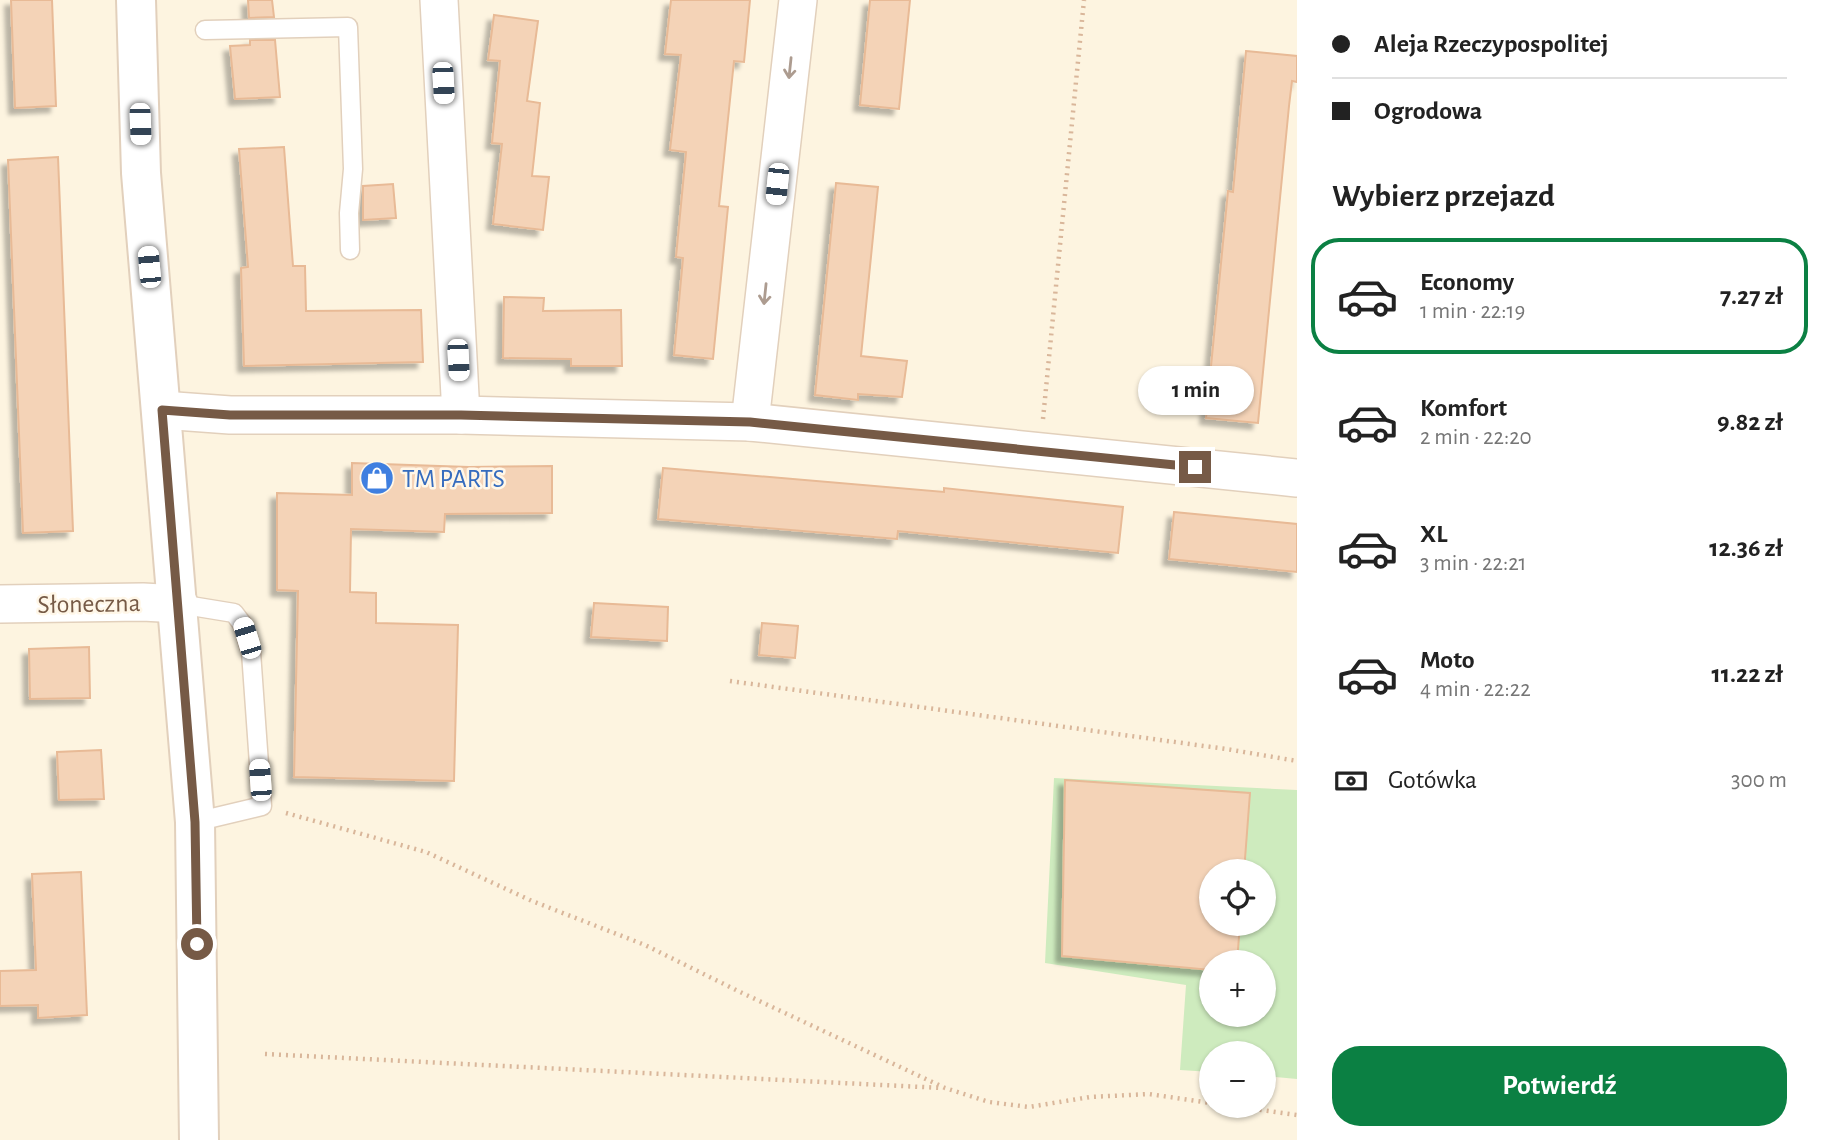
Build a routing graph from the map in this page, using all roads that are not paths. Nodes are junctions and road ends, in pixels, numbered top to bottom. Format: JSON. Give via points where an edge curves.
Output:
{"nodes":[{"id":1,"x":136,"y":0,"type":"edge"},
{"id":2,"x":439,"y":0,"type":"edge"},
{"id":3,"x":798,"y":0,"type":"edge"},
{"id":4,"x":205,"y":30,"type":"dead end"},
{"id":5,"x":350,"y":250,"type":"dead end"},
{"id":6,"x":162,"y":410,"type":"junction"},
{"id":7,"x":461,"y":415,"type":"junction"},
{"id":8,"x":750,"y":422,"type":"junction"},
{"id":9,"x":1297,"y":478,"type":"edge"},
{"id":10,"x":0,"y":604,"type":"edge"},
{"id":11,"x":179,"y":604,"type":"junction"},
{"id":12,"x":195,"y":822,"type":"junction"},
{"id":13,"x":199,"y":1140,"type":"edge"}],
"edges":[{"from":1,"to":6,"type":"street","via":[[141,173]]},
{"from":2,"to":7,"type":"street"},
{"from":3,"to":8,"type":"street","one_way":true},
{"from":4,"to":5,"type":"lane","via":[[348,27],[353,169]]},
{"from":6,"to":7,"type":"street","via":[[230,415]]},
{"from":6,"to":11,"type":"street"},
{"from":7,"to":8,"type":"street"},
{"from":8,"to":9,"type":"street"},
{"from":10,"to":11,"type":"street","name":"Słoneczna"},
{"from":11,"to":12,"type":"street"},
{"from":11,"to":12,"type":"lane","via":[[234,613],[251,652],[262,806]]},
{"from":12,"to":13,"type":"street"}]}
